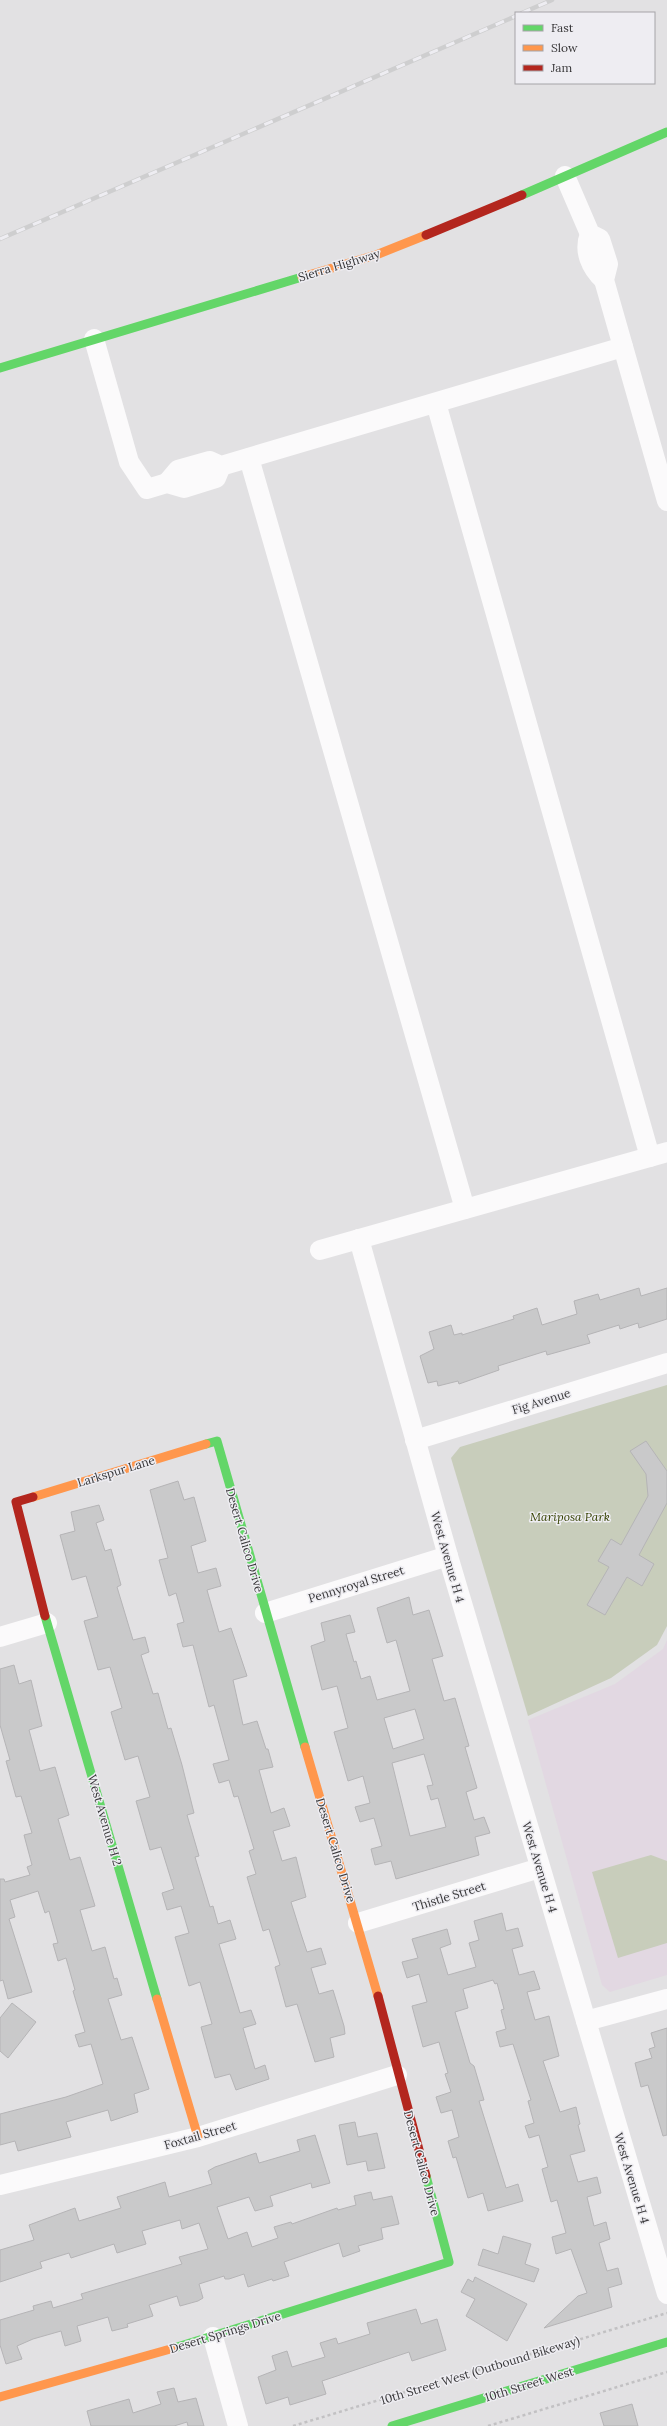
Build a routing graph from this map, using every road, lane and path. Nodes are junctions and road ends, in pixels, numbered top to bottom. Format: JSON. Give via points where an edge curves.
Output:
{"nodes":[{"id":1,"x":667,"y":132,"type":"edge"},
{"id":2,"x":565,"y":176,"type":"junction"},
{"id":3,"x":94,"y":339,"type":"junction"},
{"id":4,"x":623,"y":347,"type":"junction"},
{"id":5,"x":0,"y":368,"type":"edge"},
{"id":6,"x":436,"y":403,"type":"junction"},
{"id":7,"x":249,"y":458,"type":"junction"},
{"id":8,"x":667,"y":501,"type":"edge"},
{"id":9,"x":658,"y":1154,"type":"edge"},
{"id":10,"x":465,"y":1209,"type":"junction"},
{"id":11,"x":359,"y":1239,"type":"junction"},
{"id":12,"x":320,"y":1250,"type":"dead end"},
{"id":13,"x":667,"y":1363,"type":"edge"},
{"id":14,"x":415,"y":1440,"type":"junction"},
{"id":15,"x":217,"y":1441,"type":"joint"},
{"id":16,"x":16,"y":1502,"type":"joint"},
{"id":17,"x":448,"y":1556,"type":"junction"},
{"id":18,"x":265,"y":1613,"type":"junction"},
{"id":19,"x":47,"y":1623,"type":"junction"},
{"id":20,"x":0,"y":1637,"type":"edge"},
{"id":21,"x":540,"y":1868,"type":"junction"},
{"id":22,"x":358,"y":1923,"type":"junction"},
{"id":23,"x":667,"y":1999,"type":"edge"},
{"id":24,"x":586,"y":2021,"type":"junction"},
{"id":25,"x":397,"y":2075,"type":"junction"},
{"id":26,"x":198,"y":2136,"type":"junction"},
{"id":27,"x":0,"y":2185,"type":"edge"},
{"id":28,"x":449,"y":2262,"type":"joint"},
{"id":29,"x":667,"y":2294,"type":"edge"},
{"id":30,"x":667,"y":2313,"type":"edge"},
{"id":31,"x":212,"y":2337,"type":"junction"},
{"id":32,"x":667,"y":2342,"type":"edge"},
{"id":33,"x":667,"y":2372,"type":"edge"},
{"id":34,"x":0,"y":2397,"type":"edge"},
{"id":35,"x":238,"y":2426,"type":"edge"},
{"id":36,"x":293,"y":2426,"type":"edge"},
{"id":37,"x":392,"y":2426,"type":"edge"},
{"id":38,"x":488,"y":2426,"type":"edge"}],
"edges":[{"from":1,"to":2,"type":"street","name":"Sierra Highway"},
{"from":2,"to":3,"type":"street","name":"Sierra Highway","via":[[376,254]]},
{"from":2,"to":4,"type":"street","via":[[590,234],[600,239],[608,264],[604,280]]},
{"from":3,"to":5,"type":"street","name":"Sierra Highway"},
{"from":3,"to":7,"type":"street","via":[[129,462],[147,489],[167,483],[184,488],[216,478],[221,466]]},
{"from":4,"to":6,"type":"street"},
{"from":4,"to":8,"type":"street"},
{"from":6,"to":7,"type":"street"},
{"from":6,"to":9,"type":"street"},
{"from":7,"to":10,"type":"street"},
{"from":9,"to":10,"type":"street"},
{"from":10,"to":11,"type":"street"},
{"from":11,"to":12,"type":"street"},
{"from":11,"to":14,"type":"street","name":"West Avenue H 4"},
{"from":13,"to":14,"type":"street","name":"Fig Avenue"},
{"from":14,"to":17,"type":"street","name":"West Avenue H 4"},
{"from":15,"to":16,"type":"street","name":"Larkspur Lane"},
{"from":15,"to":18,"type":"street","name":"Desert Calico Drive"},
{"from":16,"to":19,"type":"street","name":"West Avenue H 2"},
{"from":17,"to":18,"type":"street","name":"Pennyroyal Street"},
{"from":17,"to":21,"type":"street","name":"West Avenue H 4"},
{"from":18,"to":22,"type":"street","name":"Desert Calico Drive"},
{"from":19,"to":20,"type":"street"},
{"from":19,"to":26,"type":"street","name":"West Avenue H 2"},
{"from":21,"to":22,"type":"street","name":"Thistle Street"},
{"from":21,"to":24,"type":"street","name":"West Avenue H 4"},
{"from":22,"to":25,"type":"street","name":"Desert Calico Drive"},
{"from":23,"to":24,"type":"street"},
{"from":24,"to":29,"type":"street","name":"West Avenue H 4"},
{"from":25,"to":26,"type":"street","name":"Foxtail Street"},
{"from":25,"to":28,"type":"street","name":"Desert Calico Drive"},
{"from":26,"to":27,"type":"street","name":"Foxtail Street"},
{"from":28,"to":31,"type":"street","name":"Desert Springs Drive"},
{"from":30,"to":36,"type":"path","name":"10th Street West (Outbound Bikeway)"},
{"from":31,"to":34,"type":"street","name":"Desert Springs Drive"},
{"from":31,"to":35,"type":"street"},
{"from":32,"to":37,"type":"street","name":"10th Street West"},
{"from":33,"to":38,"type":"path"}]}
